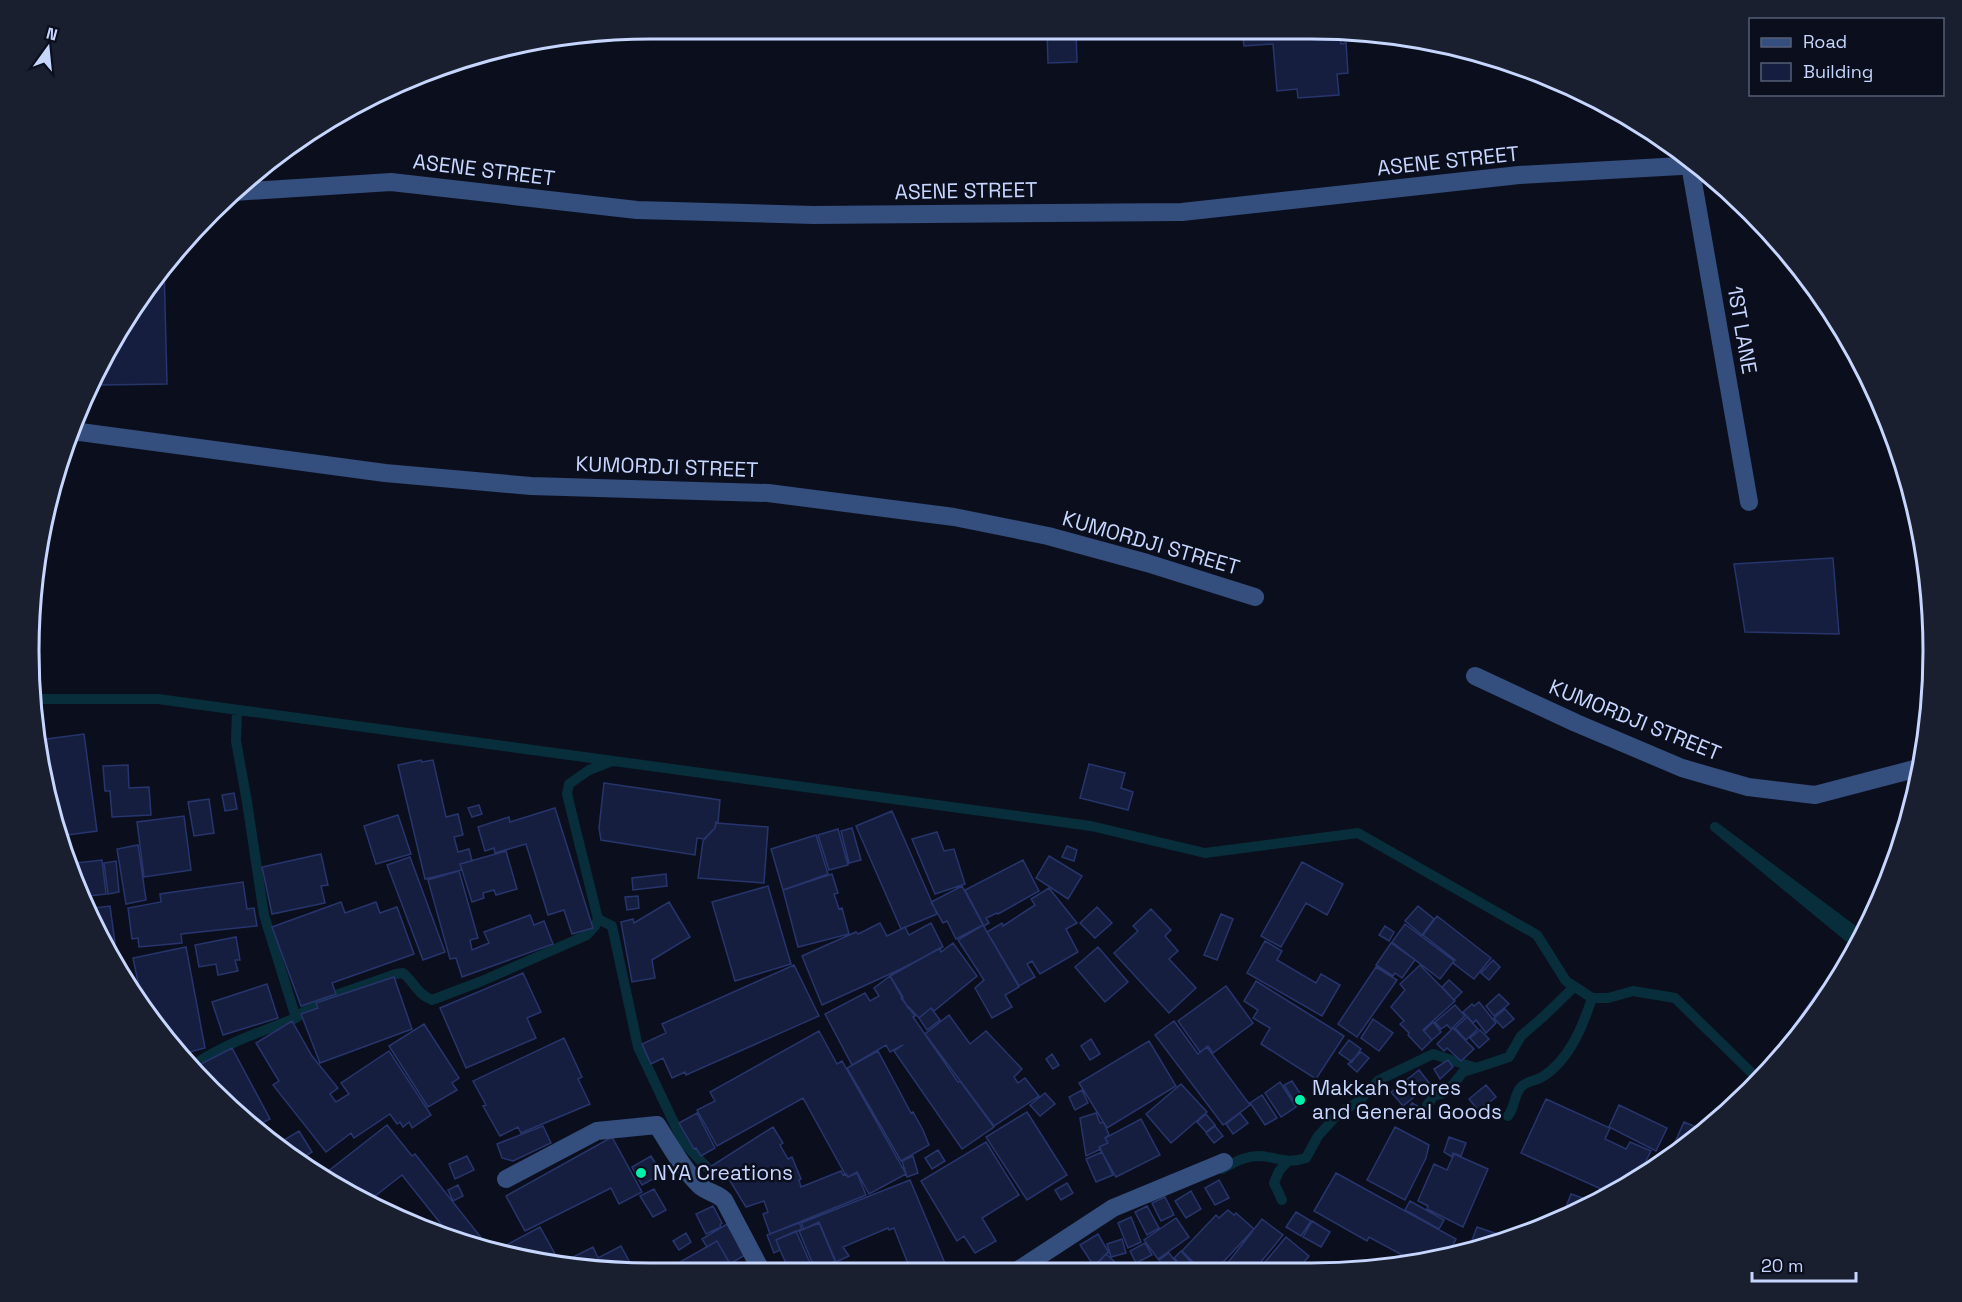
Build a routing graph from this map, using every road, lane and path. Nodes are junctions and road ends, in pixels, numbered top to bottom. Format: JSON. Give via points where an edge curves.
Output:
{"nodes":[{"id":1,"x":1685,"y":166,"type":"edge"},
{"id":2,"x":1696,"y":175,"type":"edge"},
{"id":3,"x":247,"y":191,"type":"edge"},
{"id":4,"x":80,"y":433,"type":"edge"},
{"id":5,"x":1749,"y":502,"type":"dead end"},
{"id":6,"x":1255,"y":597,"type":"dead end"},
{"id":7,"x":1475,"y":676,"type":"dead end"},
{"id":8,"x":1911,"y":770,"type":"edge"},
{"id":9,"x":1224,"y":1162,"type":"dead end"},
{"id":10,"x":506,"y":1179,"type":"dead end"},
{"id":11,"x":757,"y":1263,"type":"edge"},
{"id":12,"x":1029,"y":1263,"type":"edge"}],
"edges":[{"from":1,"to":3,"type":"street","name":"ASENE STREET","via":[[1519,175],[1182,212],[813,215],[649,211],[391,182]]},
{"from":2,"to":5,"type":"street","name":"1ST LANE"},
{"from":4,"to":6,"type":"street","name":"KUMORDJI STREET","via":[[385,473],[531,486],[768,493],[942,516],[1047,536]]},
{"from":7,"to":8,"type":"street","name":"KUMORDJI STREET","via":[[1682,768],[1748,788],[1815,795]]},
{"from":9,"to":12,"type":"street","via":[[1113,1208]]},
{"from":10,"to":11,"type":"street","via":[[597,1131],[657,1125],[693,1178],[724,1200]]}]}
